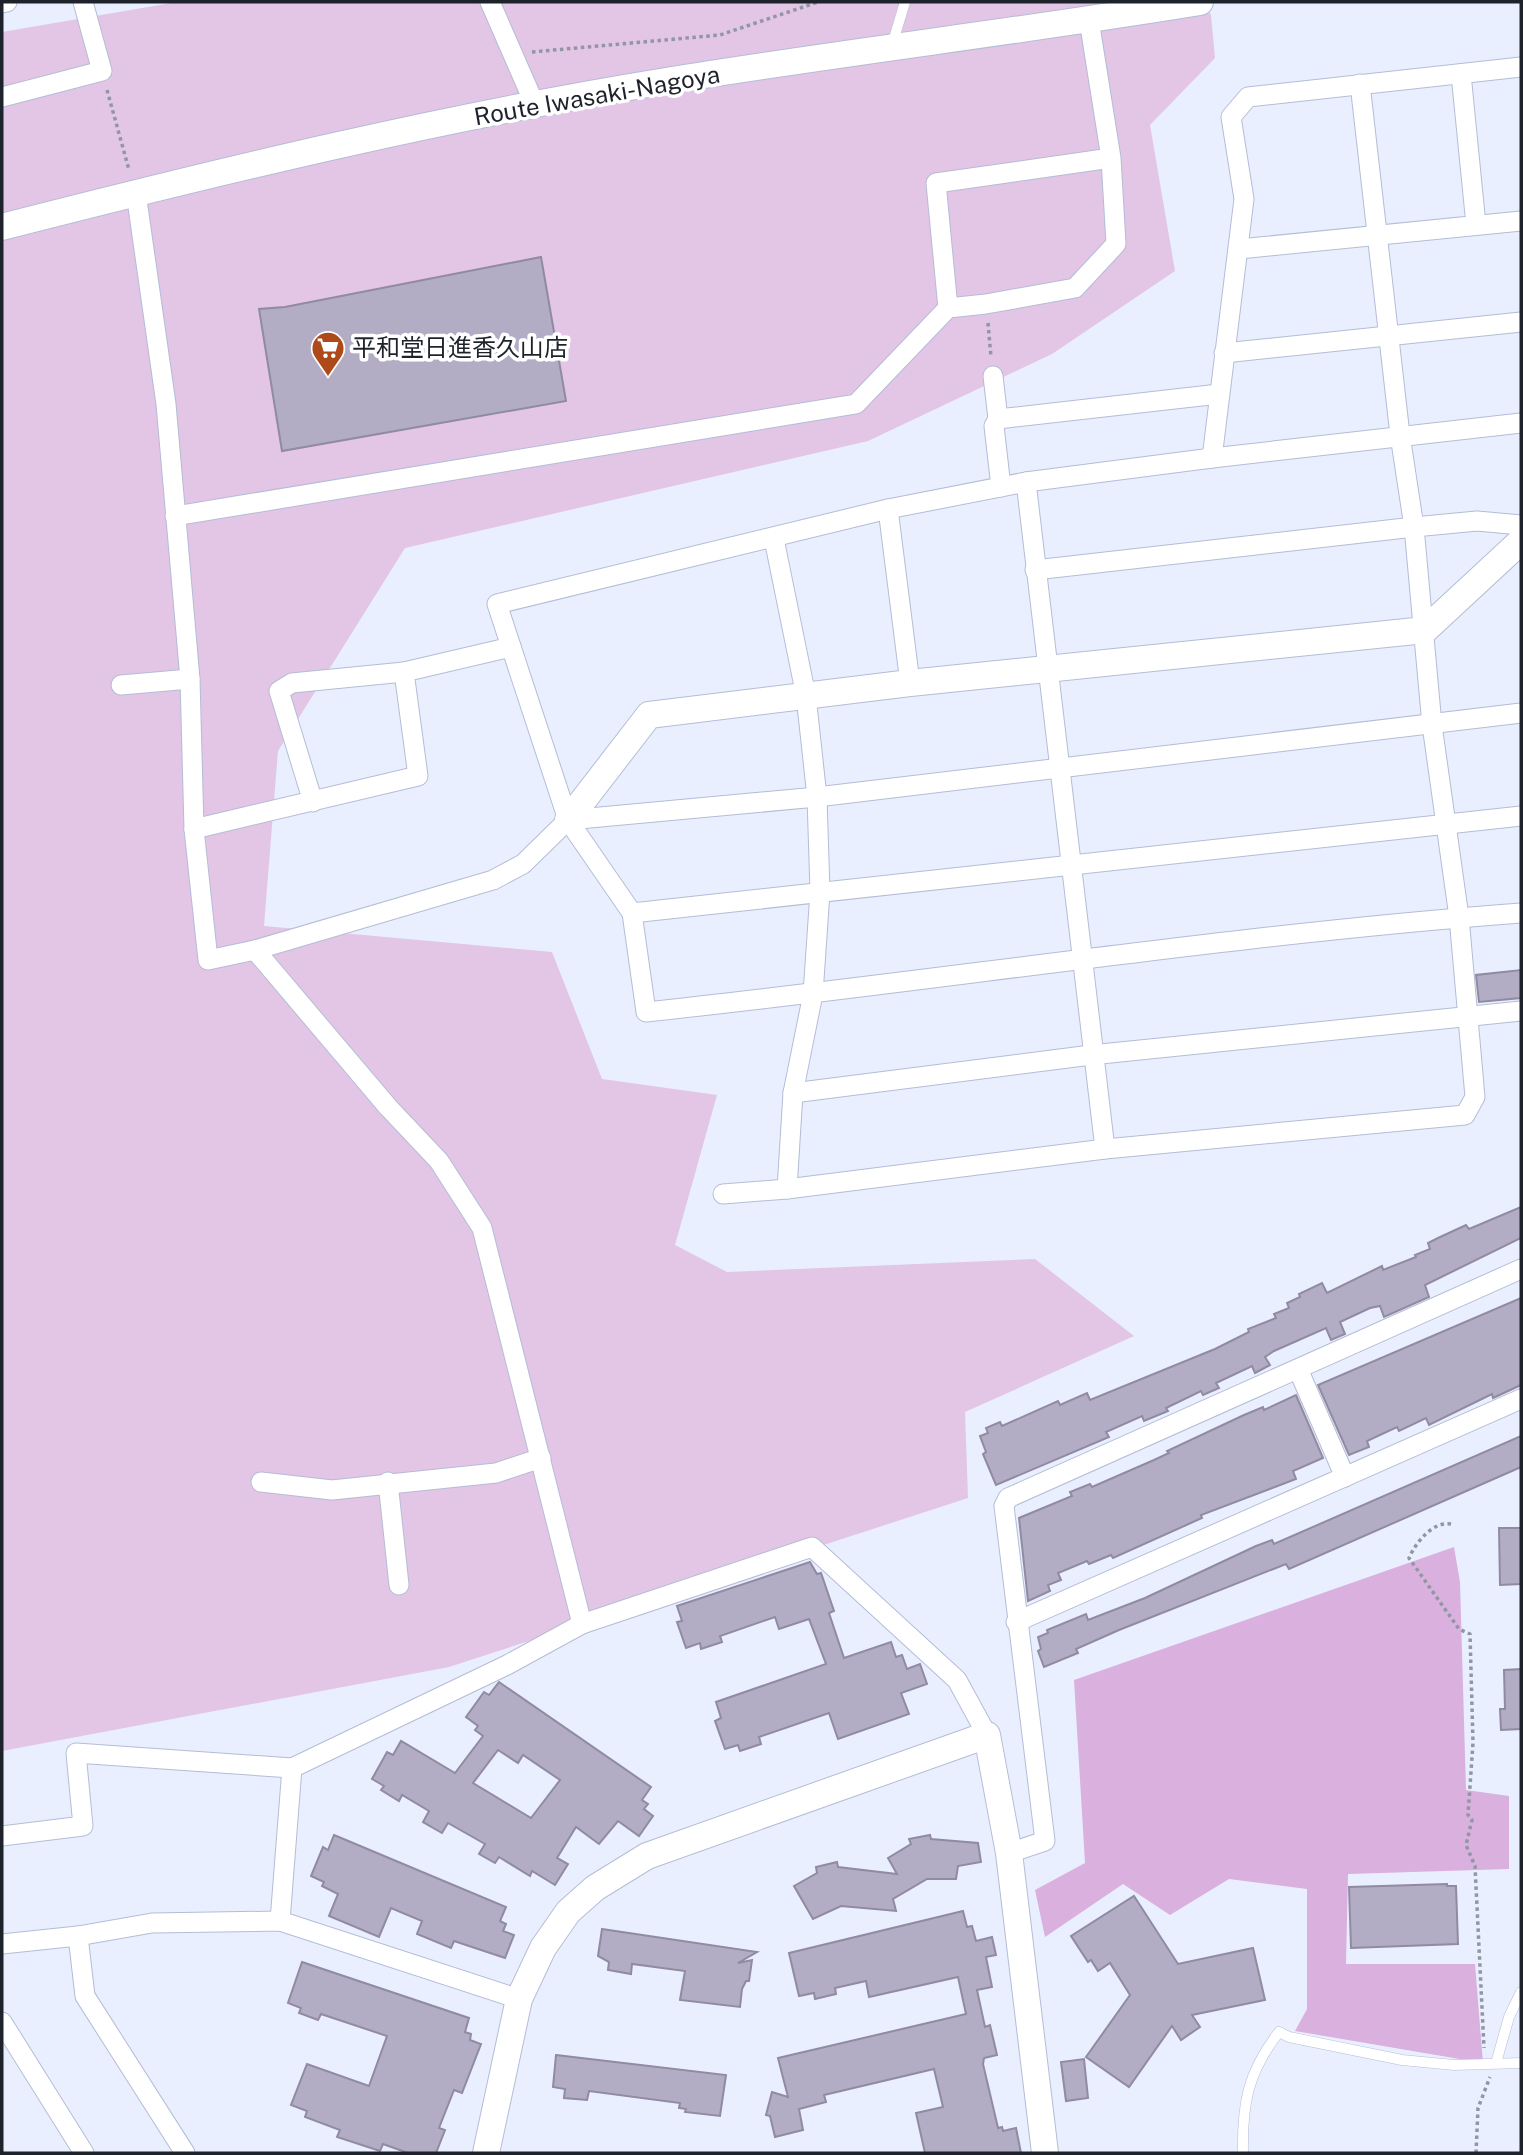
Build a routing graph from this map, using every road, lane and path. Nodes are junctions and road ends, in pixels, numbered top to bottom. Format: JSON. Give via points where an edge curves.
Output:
{"nodes":[{"id":1,"x":83,"y":2,"type":"edge"},
{"id":2,"x":490,"y":2,"type":"edge"},
{"id":3,"x":818,"y":2,"type":"edge"},
{"id":4,"x":905,"y":2,"type":"edge"},
{"id":5,"x":1200,"y":2,"type":"edge"},
{"id":6,"x":1089,"y":20,"type":"junction"},
{"id":7,"x":892,"y":47,"type":"junction"},
{"id":8,"x":513,"y":54,"type":"junction"},
{"id":9,"x":1521,"y":67,"type":"edge"},
{"id":10,"x":102,"y":71,"type":"junction"},
{"id":11,"x":1461,"y":74,"type":"junction"},
{"id":12,"x":1360,"y":85,"type":"junction"},
{"id":13,"x":2,"y":97,"type":"edge"},
{"id":14,"x":535,"y":105,"type":"junction"},
{"id":15,"x":1111,"y":158,"type":"junction"},
{"id":16,"x":136,"y":193,"type":"junction"},
{"id":17,"x":1521,"y":221,"type":"edge"},
{"id":18,"x":1476,"y":225,"type":"junction"},
{"id":19,"x":2,"y":227,"type":"edge"},
{"id":20,"x":1378,"y":235,"type":"junction"},
{"id":21,"x":1239,"y":249,"type":"junction"},
{"id":22,"x":986,"y":304,"type":"junction"},
{"id":23,"x":948,"y":308,"type":"junction"},
{"id":24,"x":1521,"y":322,"type":"edge"},
{"id":25,"x":1390,"y":337,"type":"junction"},
{"id":26,"x":1224,"y":353,"type":"junction"},
{"id":27,"x":993,"y":376,"type":"joint"},
{"id":28,"x":1219,"y":394,"type":"junction"},
{"id":29,"x":998,"y":419,"type":"junction"},
{"id":30,"x":1521,"y":423,"type":"edge"},
{"id":31,"x":1400,"y":435,"type":"junction"},
{"id":32,"x":1212,"y":458,"type":"junction"},
{"id":33,"x":1026,"y":482,"type":"junction"},
{"id":34,"x":1001,"y":487,"type":"junction"},
{"id":35,"x":888,"y":509,"type":"junction"},
{"id":36,"x":175,"y":516,"type":"junction"},
{"id":37,"x":1521,"y":524,"type":"edge"},
{"id":38,"x":1414,"y":527,"type":"junction"},
{"id":39,"x":774,"y":539,"type":"junction"},
{"id":40,"x":1521,"y":541,"type":"edge"},
{"id":41,"x":1035,"y":569,"type":"junction"},
{"id":42,"x":1425,"y":630,"type":"junction"},
{"id":43,"x":511,"y":647,"type":"junction"},
{"id":44,"x":1049,"y":668,"type":"junction"},
{"id":45,"x":404,"y":672,"type":"junction"},
{"id":46,"x":190,"y":679,"type":"junction"},
{"id":47,"x":910,"y":683,"type":"junction"},
{"id":48,"x":121,"y":685,"type":"dead end"},
{"id":49,"x":806,"y":696,"type":"junction"},
{"id":50,"x":1521,"y":713,"type":"edge"},
{"id":51,"x":1433,"y":725,"type":"junction"},
{"id":52,"x":1061,"y":766,"type":"junction"},
{"id":53,"x":817,"y":797,"type":"junction"},
{"id":54,"x":313,"y":802,"type":"junction"},
{"id":55,"x":1521,"y":816,"type":"edge"},
{"id":56,"x":568,"y":820,"type":"junction"},
{"id":57,"x":1448,"y":823,"type":"junction"},
{"id":58,"x":194,"y":829,"type":"junction"},
{"id":59,"x":1070,"y":863,"type":"junction"},
{"id":60,"x":820,"y":892,"type":"junction"},
{"id":61,"x":632,"y":913,"type":"junction"},
{"id":62,"x":1521,"y":913,"type":"edge"},
{"id":63,"x":1459,"y":917,"type":"junction"},
{"id":64,"x":256,"y":950,"type":"junction"},
{"id":65,"x":1082,"y":958,"type":"junction"},
{"id":66,"x":813,"y":994,"type":"junction"},
{"id":67,"x":1521,"y":1011,"type":"edge"},
{"id":68,"x":1466,"y":1017,"type":"junction"},
{"id":69,"x":1091,"y":1055,"type":"junction"},
{"id":70,"x":793,"y":1093,"type":"junction"},
{"id":71,"x":1105,"y":1149,"type":"junction"},
{"id":72,"x":786,"y":1189,"type":"junction"},
{"id":73,"x":723,"y":1194,"type":"dead end"},
{"id":74,"x":1521,"y":1269,"type":"edge"},
{"id":75,"x":1298,"y":1369,"type":"junction"},
{"id":76,"x":1521,"y":1399,"type":"edge"},
{"id":77,"x":541,"y":1458,"type":"junction"},
{"id":78,"x":1345,"y":1477,"type":"junction"},
{"id":79,"x":261,"y":1482,"type":"dead end"},
{"id":80,"x":388,"y":1482,"type":"junction"},
{"id":81,"x":1451,"y":1524,"type":"dead end"},
{"id":82,"x":399,"y":1585,"type":"dead end"},
{"id":83,"x":1016,"y":1622,"type":"junction"},
{"id":84,"x":582,"y":1624,"type":"junction"},
{"id":85,"x":987,"y":1735,"type":"junction"},
{"id":86,"x":292,"y":1768,"type":"junction"},
{"id":87,"x":2,"y":1836,"type":"edge"},
{"id":88,"x":1009,"y":1853,"type":"junction"},
{"id":89,"x":281,"y":1921,"type":"junction"},
{"id":90,"x":78,"y":1936,"type":"junction"},
{"id":91,"x":2,"y":1944,"type":"edge"},
{"id":92,"x":1521,"y":1992,"type":"edge"},
{"id":93,"x":519,"y":1998,"type":"junction"},
{"id":94,"x":2,"y":2022,"type":"edge"},
{"id":95,"x":1521,"y":2063,"type":"edge"},
{"id":96,"x":1491,"y":2064,"type":"junction"},
{"id":97,"x":84,"y":2153,"type":"edge"},
{"id":98,"x":185,"y":2153,"type":"edge"},
{"id":99,"x":486,"y":2153,"type":"edge"},
{"id":100,"x":1045,"y":2153,"type":"edge"},
{"id":101,"x":1243,"y":2153,"type":"edge"},
{"id":102,"x":1476,"y":2153,"type":"edge"}],
"edges":[{"from":1,"to":10,"type":"street"},
{"from":2,"to":8,"type":"street"},
{"from":3,"to":8,"type":"path","via":[[720,35]]},
{"from":4,"to":7,"type":"lane"},
{"from":5,"to":6,"type":"street","name":"Route Iwasaki-Nagoya"},
{"from":6,"to":7,"type":"street","name":"Route Iwasaki-Nagoya"},
{"from":6,"to":15,"type":"street"},
{"from":7,"to":14,"type":"street","name":"Route Iwasaki-Nagoya"},
{"from":8,"to":14,"type":"street"},
{"from":9,"to":11,"type":"street"},
{"from":10,"to":13,"type":"street"},
{"from":10,"to":16,"type":"path"},
{"from":11,"to":12,"type":"street"},
{"from":11,"to":18,"type":"street"},
{"from":12,"to":20,"type":"street"},
{"from":12,"to":21,"type":"street","via":[[1248,97],[1231,117],[1244,199]]},
{"from":14,"to":16,"type":"street","name":"Route Iwasaki-Nagoya","via":[[219,171]]},
{"from":15,"to":22,"type":"street","via":[[1116,244],[1075,288]]},
{"from":15,"to":23,"type":"street","via":[[936,183]]},
{"from":16,"to":19,"type":"street","name":"Route Iwasaki-Nagoya"},
{"from":16,"to":36,"type":"street","via":[[166,404]]},
{"from":17,"to":18,"type":"street"},
{"from":18,"to":20,"type":"street"},
{"from":20,"to":21,"type":"street"},
{"from":20,"to":25,"type":"street"},
{"from":21,"to":26,"type":"street"},
{"from":22,"to":23,"type":"street"},
{"from":22,"to":27,"type":"path"},
{"from":23,"to":36,"type":"street","via":[[856,404]]},
{"from":24,"to":25,"type":"street"},
{"from":25,"to":26,"type":"street"},
{"from":25,"to":31,"type":"street"},
{"from":26,"to":28,"type":"street"},
{"from":27,"to":29,"type":"street"},
{"from":28,"to":29,"type":"street"},
{"from":28,"to":32,"type":"street"},
{"from":29,"to":34,"type":"street","via":[[994,426]]},
{"from":30,"to":31,"type":"street"},
{"from":31,"to":32,"type":"street"},
{"from":31,"to":38,"type":"street"},
{"from":32,"to":33,"type":"street"},
{"from":33,"to":34,"type":"street"},
{"from":33,"to":41,"type":"street"},
{"from":34,"to":35,"type":"street"},
{"from":35,"to":39,"type":"street"},
{"from":35,"to":47,"type":"street"},
{"from":36,"to":46,"type":"street"},
{"from":37,"to":38,"type":"street"},
{"from":38,"to":41,"type":"street"},
{"from":38,"to":42,"type":"street"},
{"from":39,"to":43,"type":"street","via":[[497,604]]},
{"from":39,"to":49,"type":"street"},
{"from":40,"to":42,"type":"street"},
{"from":41,"to":44,"type":"street"},
{"from":42,"to":44,"type":"street"},
{"from":42,"to":51,"type":"street"},
{"from":43,"to":45,"type":"street"},
{"from":43,"to":56,"type":"street"},
{"from":44,"to":47,"type":"street"},
{"from":44,"to":52,"type":"street"},
{"from":45,"to":54,"type":"street","via":[[418,776]]},
{"from":45,"to":54,"type":"street","via":[[292,683],[279,691]]},
{"from":46,"to":48,"type":"street"},
{"from":46,"to":58,"type":"street"},
{"from":47,"to":49,"type":"street"},
{"from":49,"to":53,"type":"street"},
{"from":49,"to":56,"type":"street","via":[[649,715]]},
{"from":50,"to":51,"type":"street"},
{"from":51,"to":52,"type":"street"},
{"from":51,"to":57,"type":"street"},
{"from":52,"to":53,"type":"street"},
{"from":52,"to":59,"type":"street"},
{"from":53,"to":56,"type":"street"},
{"from":53,"to":60,"type":"street"},
{"from":54,"to":58,"type":"street"},
{"from":55,"to":57,"type":"street"},
{"from":56,"to":61,"type":"street"},
{"from":56,"to":64,"type":"street","via":[[523,864],[493,880]]},
{"from":57,"to":59,"type":"street"},
{"from":57,"to":63,"type":"street"},
{"from":58,"to":64,"type":"street","via":[[208,960]]},
{"from":59,"to":60,"type":"street"},
{"from":59,"to":65,"type":"street"},
{"from":60,"to":61,"type":"street"},
{"from":60,"to":66,"type":"street"},
{"from":61,"to":66,"type":"street","via":[[646,1012]]},
{"from":62,"to":63,"type":"street"},
{"from":63,"to":65,"type":"street"},
{"from":63,"to":68,"type":"street"},
{"from":64,"to":77,"type":"street","via":[[439,1161],[482,1228]]},
{"from":65,"to":66,"type":"street"},
{"from":65,"to":69,"type":"street"},
{"from":66,"to":70,"type":"street"},
{"from":67,"to":68,"type":"street"},
{"from":68,"to":69,"type":"street"},
{"from":68,"to":71,"type":"street","via":[[1475,1097],[1465,1115]]},
{"from":69,"to":70,"type":"street"},
{"from":69,"to":71,"type":"street"},
{"from":70,"to":72,"type":"street"},
{"from":71,"to":72,"type":"street"},
{"from":72,"to":73,"type":"street"},
{"from":74,"to":75,"type":"street"},
{"from":75,"to":78,"type":"street"},
{"from":75,"to":83,"type":"street","via":[[1008,1498],[1004,1506]]},
{"from":76,"to":78,"type":"street"},
{"from":77,"to":80,"type":"street","via":[[496,1473]]},
{"from":77,"to":84,"type":"street"},
{"from":78,"to":83,"type":"street"},
{"from":79,"to":80,"type":"street","via":[[332,1490]]},
{"from":80,"to":82,"type":"street"},
{"from":81,"to":96,"type":"path","via":[[1443,1522],[1432,1528],[1409,1558],[1459,1629],[1470,1634],[1473,1743],[1468,1815],[1472,1820],[1466,1845],[1475,1866],[1481,2022]]},
{"from":83,"to":88,"type":"street","via":[[1045,1841]]},
{"from":84,"to":85,"type":"street","via":[[812,1547],[957,1680]]},
{"from":84,"to":86,"type":"street"},
{"from":85,"to":88,"type":"street"},
{"from":85,"to":93,"type":"street","via":[[647,1856],[594,1888],[568,1912],[543,1948]]},
{"from":86,"to":87,"type":"street","via":[[76,1753],[83,1826]]},
{"from":86,"to":89,"type":"street"},
{"from":88,"to":100,"type":"street"},
{"from":89,"to":90,"type":"street","via":[[152,1923]]},
{"from":89,"to":93,"type":"street"},
{"from":90,"to":91,"type":"street"},
{"from":90,"to":98,"type":"street","via":[[85,1996]]},
{"from":92,"to":96,"type":"lane"},
{"from":93,"to":99,"type":"street"},
{"from":94,"to":97,"type":"street"},
{"from":95,"to":96,"type":"lane"},
{"from":96,"to":101,"type":"lane","via":[[1402,2060],[1289,2038],[1279,2032],[1251,2075]]},
{"from":96,"to":102,"type":"path","via":[[1478,2108]]}]}
